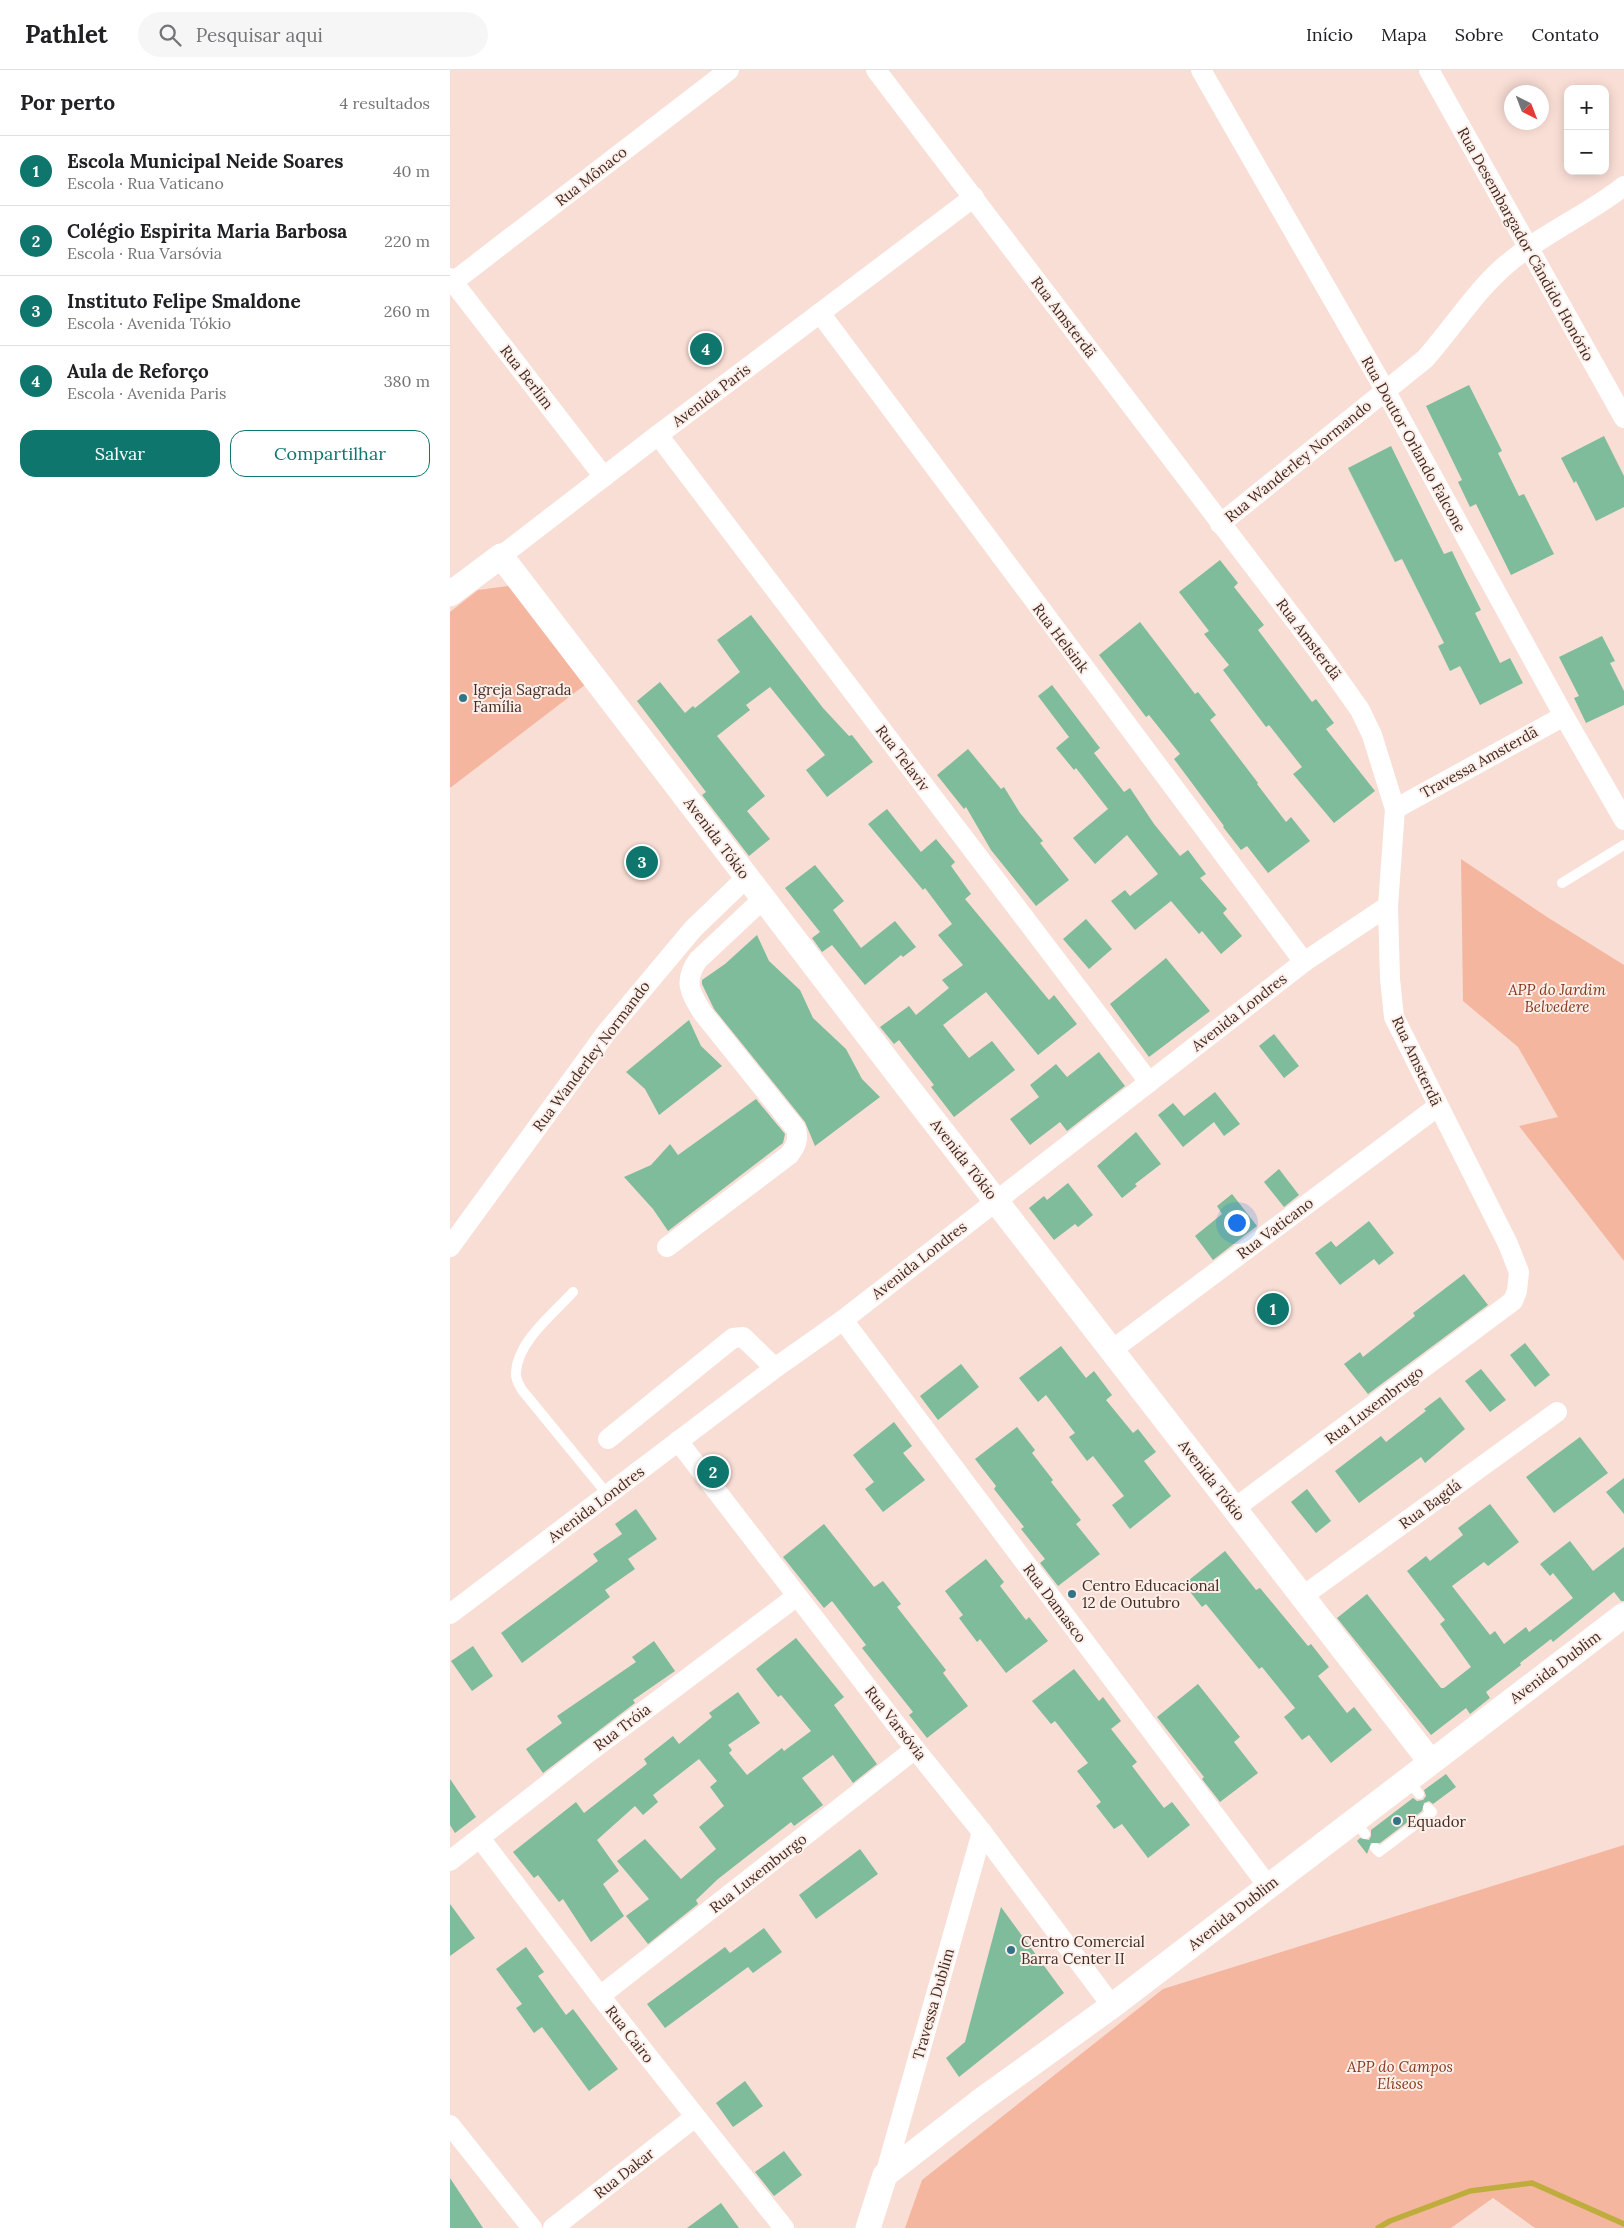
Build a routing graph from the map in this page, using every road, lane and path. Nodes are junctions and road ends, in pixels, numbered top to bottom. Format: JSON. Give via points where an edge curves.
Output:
{"nodes":[{"id":1,"x":729,"y":70,"type":"edge"},
{"id":2,"x":876,"y":70,"type":"edge"},
{"id":3,"x":1201,"y":70,"type":"edge"},
{"id":4,"x":1429,"y":70,"type":"edge"},
{"id":5,"x":1624,"y":186,"type":"edge"},
{"id":6,"x":974,"y":197,"type":"junction"},
{"id":7,"x":1528,"y":248,"type":"junction"},
{"id":8,"x":452,"y":280,"type":"edge"},
{"id":9,"x":820,"y":314,"type":"junction"},
{"id":10,"x":1385,"y":390,"type":"junction"},
{"id":11,"x":1624,"y":418,"type":"edge"},
{"id":12,"x":658,"y":435,"type":"junction"},
{"id":13,"x":604,"y":477,"type":"junction"},
{"id":14,"x":1220,"y":524,"type":"junction"},
{"id":15,"x":501,"y":556,"type":"junction"},
{"id":16,"x":450,"y":594,"type":"edge"},
{"id":17,"x":1564,"y":716,"type":"junction"},
{"id":18,"x":1395,"y":809,"type":"junction"},
{"id":19,"x":1624,"y":820,"type":"edge"},
{"id":20,"x":1624,"y":845,"type":"edge"},
{"id":21,"x":747,"y":876,"type":"junction"},
{"id":22,"x":1562,"y":883,"type":"dead end"},
{"id":23,"x":764,"y":899,"type":"junction"},
{"id":24,"x":1388,"y":906,"type":"junction"},
{"id":25,"x":1304,"y":962,"type":"junction"},
{"id":26,"x":1149,"y":1082,"type":"junction"},
{"id":27,"x":1438,"y":1106,"type":"junction"},
{"id":28,"x":996,"y":1200,"type":"junction"},
{"id":29,"x":450,"y":1247,"type":"edge"},
{"id":30,"x":667,"y":1247,"type":"dead end"},
{"id":31,"x":573,"y":1292,"type":"dead end"},
{"id":32,"x":1513,"y":1301,"type":"joint"},
{"id":33,"x":843,"y":1320,"type":"junction"},
{"id":34,"x":1112,"y":1350,"type":"junction"},
{"id":35,"x":774,"y":1368,"type":"junction"},
{"id":36,"x":1557,"y":1412,"type":"dead end"},
{"id":37,"x":608,"y":1439,"type":"dead end"},
{"id":38,"x":678,"y":1441,"type":"junction"},
{"id":39,"x":608,"y":1495,"type":"junction"},
{"id":40,"x":1235,"y":1508,"type":"junction"},
{"id":41,"x":797,"y":1596,"type":"junction"},
{"id":42,"x":1303,"y":1596,"type":"junction"},
{"id":43,"x":450,"y":1614,"type":"edge"},
{"id":44,"x":1624,"y":1616,"type":"edge"},
{"id":45,"x":915,"y":1749,"type":"junction"},
{"id":46,"x":1430,"y":1762,"type":"junction"},
{"id":47,"x":1428,"y":1808,"type":"dead end"},
{"id":48,"x":982,"y":1832,"type":"junction"},
{"id":49,"x":480,"y":1838,"type":"junction"},
{"id":50,"x":1375,"y":1848,"type":"dead end"},
{"id":51,"x":450,"y":1861,"type":"edge"},
{"id":52,"x":1268,"y":1886,"type":"junction"},
{"id":53,"x":600,"y":1996,"type":"junction"},
{"id":54,"x":1112,"y":2006,"type":"junction"},
{"id":55,"x":695,"y":2117,"type":"junction"},
{"id":56,"x":450,"y":2125,"type":"edge"},
{"id":57,"x":885,"y":2175,"type":"junction"},
{"id":58,"x":532,"y":2228,"type":"edge"},
{"id":59,"x":553,"y":2228,"type":"edge"},
{"id":60,"x":784,"y":2228,"type":"edge"},
{"id":61,"x":868,"y":2228,"type":"edge"}],
"edges":[{"from":1,"to":8,"type":"street","name":"Rua Mônaco"},
{"from":2,"to":6,"type":"street","name":"Rua Amsterdã"},
{"from":3,"to":10,"type":"street","name":"Rua Doutor Orlando Falcone"},
{"from":4,"to":7,"type":"street","name":"Rua Desembargador Cândido Honório"},
{"from":5,"to":7,"type":"street","name":"Rua Wanderley Normando"},
{"from":6,"to":9,"type":"street","name":"Avenida Paris"},
{"from":6,"to":14,"type":"street","name":"Rua Amsterdã"},
{"from":7,"to":10,"type":"street","name":"Rua Wanderley Normando","via":[[1506,264],[1479,292],[1425,359]]},
{"from":7,"to":11,"type":"street","name":"Rua Desembargador Cândido Honório"},
{"from":8,"to":13,"type":"street","name":"Rua Berlim"},
{"from":9,"to":12,"type":"street","name":"Avenida Paris"},
{"from":9,"to":25,"type":"street","name":"Rua Helsink"},
{"from":10,"to":14,"type":"street","name":"Rua Wanderley Normando"},
{"from":10,"to":17,"type":"street","name":"Rua Doutor Orlando Falcone"},
{"from":12,"to":13,"type":"street","name":"Avenida Paris"},
{"from":12,"to":26,"type":"street","name":"Rua Telaviv"},
{"from":13,"to":15,"type":"street","name":"Avenida Paris"},
{"from":14,"to":18,"type":"street","name":"Rua Amsterdã","via":[[1360,710],[1372,735]]},
{"from":15,"to":16,"type":"street","name":"Avenida Paris"},
{"from":15,"to":21,"type":"street","name":"Avenida Tókio"},
{"from":17,"to":18,"type":"street","name":"Travessa Amsterdã"},
{"from":17,"to":19,"type":"street","name":"Rua Doutor Orlando Falcone"},
{"from":18,"to":24,"type":"street","name":"Rua Amsterdã"},
{"from":20,"to":22,"type":"lane"},
{"from":21,"to":23,"type":"street","name":"Avenida Tókio"},
{"from":21,"to":29,"type":"street","name":"Rua Wanderley Normando","via":[[693,929],[606,1033]]},
{"from":23,"to":28,"type":"street","name":"Avenida Tókio"},
{"from":23,"to":30,"type":"street","via":[[698,960],[691,969],[688,982],[702,1012],[796,1129],[796,1146],[789,1155]]},
{"from":24,"to":25,"type":"street","name":"Avenida Londres"},
{"from":24,"to":27,"type":"street","name":"Rua Amsterdã","via":[[1394,1017]]},
{"from":25,"to":26,"type":"street","name":"Avenida Londres"},
{"from":26,"to":28,"type":"street","name":"Avenida Londres"},
{"from":27,"to":32,"type":"street","name":"Rua Amsterdã","via":[[1508,1244],[1518,1272],[1518,1291]]},
{"from":27,"to":34,"type":"street","name":"Rua Vaticano"},
{"from":28,"to":33,"type":"street","name":"Avenida Londres"},
{"from":28,"to":34,"type":"street","name":"Avenida Tókio"},
{"from":31,"to":39,"type":"lane","via":[[530,1340],[519,1357],[515,1374],[522,1390]]},
{"from":32,"to":40,"type":"street","name":"Rua Luxembrugo"},
{"from":33,"to":35,"type":"street","name":"Avenida Londres"},
{"from":33,"to":52,"type":"street","name":"Rua Damasco"},
{"from":34,"to":40,"type":"street","name":"Avenida Tókio"},
{"from":35,"to":37,"type":"street","via":[[743,1337],[734,1338]]},
{"from":35,"to":38,"type":"street","name":"Avenida Londres"},
{"from":36,"to":42,"type":"street","name":"Rua Bagdá"},
{"from":38,"to":39,"type":"street","name":"Avenida Londres"},
{"from":38,"to":41,"type":"street","name":"Rua Varsóvia"},
{"from":39,"to":43,"type":"street","name":"Avenida Londres"},
{"from":40,"to":42,"type":"street","name":"Avenida Tókio"},
{"from":41,"to":45,"type":"street","name":"Rua Varsóvia"},
{"from":41,"to":49,"type":"street","name":"Rua Tróia"},
{"from":42,"to":46,"type":"street","name":"Avenida Tókio"},
{"from":44,"to":46,"type":"street","name":"Avenida Dublim"},
{"from":45,"to":48,"type":"street","name":"Rua Varsóvia"},
{"from":45,"to":53,"type":"street","name":"Rua Luxemburgo"},
{"from":46,"to":52,"type":"street","name":"Avenida Dublim","via":[[1413,1786],[1360,1827]]},
{"from":47,"to":50,"type":"lane","via":[[1432,1812],[1379,1852]]},
{"from":48,"to":54,"type":"street","name":"Rua Varsóvia"},
{"from":48,"to":57,"type":"street","name":"Travessa Dublim"},
{"from":49,"to":51,"type":"street","name":"Rua Tróia"},
{"from":49,"to":53,"type":"street","name":"Rua Cairo"},
{"from":52,"to":54,"type":"street","name":"Avenida Dublim"},
{"from":53,"to":55,"type":"street","name":"Rua Cairo"},
{"from":54,"to":57,"type":"street","name":"Avenida Dublim"},
{"from":55,"to":59,"type":"street","name":"Rua Dakar"},
{"from":55,"to":60,"type":"street","name":"Rua Cairo"},
{"from":56,"to":58,"type":"street"},
{"from":57,"to":61,"type":"street"}]}
